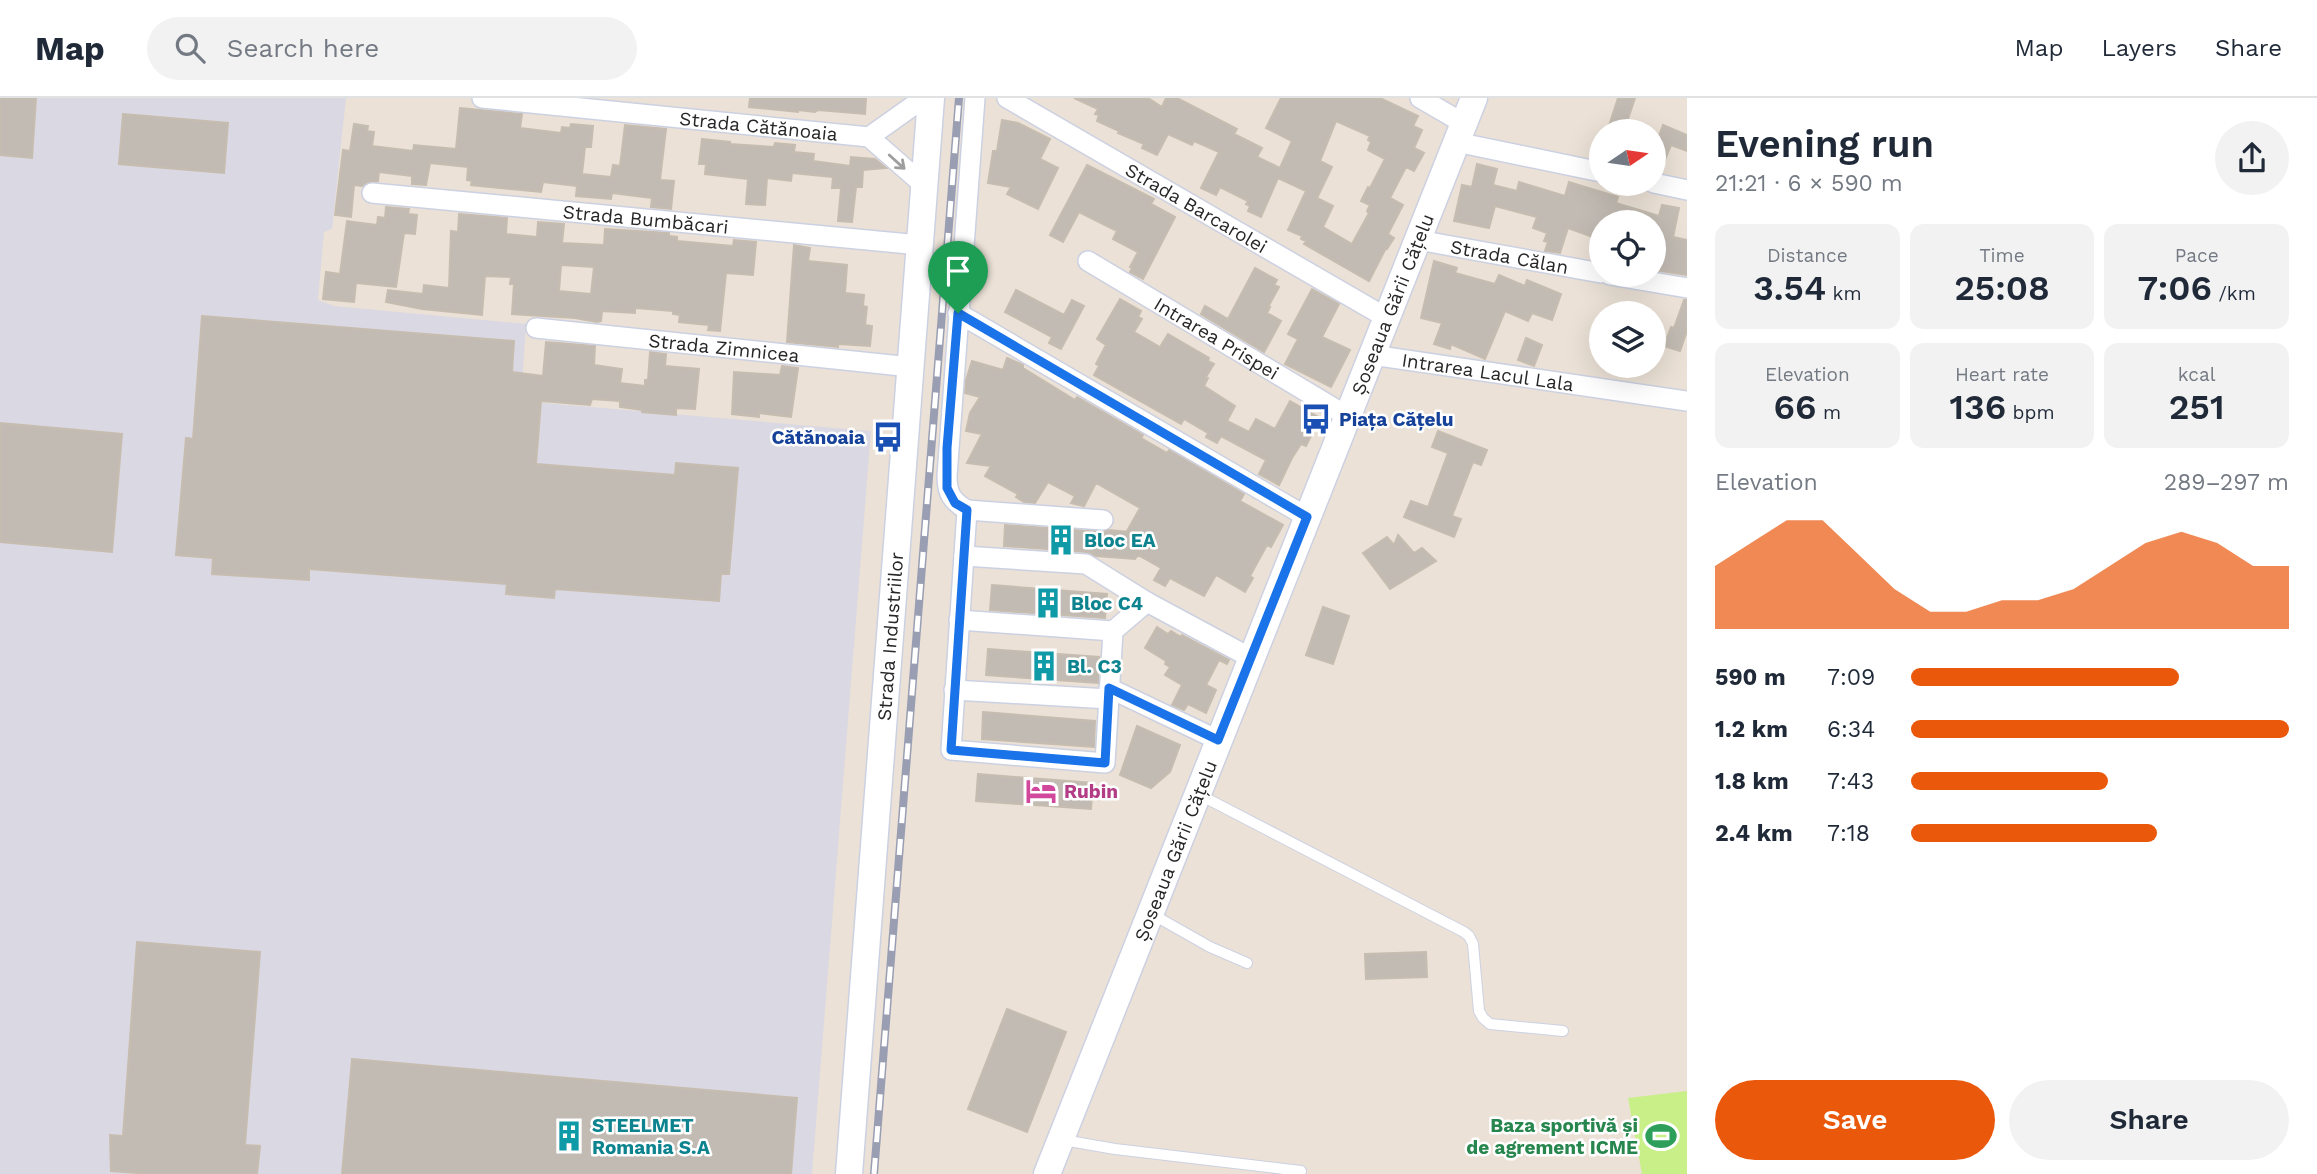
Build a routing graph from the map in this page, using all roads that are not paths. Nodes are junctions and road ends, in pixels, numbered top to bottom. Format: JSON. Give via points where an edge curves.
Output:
{"nodes":[{"id":1,"x":482,"y":98,"type":"edge"},
{"id":2,"x":923,"y":98,"type":"edge"},
{"id":3,"x":931,"y":98,"type":"edge"},
{"id":4,"x":975,"y":98,"type":"edge"},
{"id":5,"x":1007,"y":98,"type":"edge"},
{"id":6,"x":1420,"y":98,"type":"edge"},
{"id":7,"x":1474,"y":98,"type":"edge"},
{"id":8,"x":1460,"y":132,"type":"junction"},
{"id":9,"x":869,"y":137,"type":"junction"},
{"id":10,"x":1589,"y":169,"type":"edge"},
{"id":11,"x":925,"y":186,"type":"junction"},
{"id":12,"x":1666,"y":186,"type":"edge"},
{"id":13,"x":1687,"y":190,"type":"edge"},
{"id":14,"x":372,"y":193,"type":"dead end"},
{"id":15,"x":1418,"y":240,"type":"junction"},
{"id":16,"x":920,"y":245,"type":"junction"},
{"id":17,"x":1088,"y":261,"type":"dead end"},
{"id":18,"x":1589,"y":271,"type":"edge"},
{"id":19,"x":1666,"y":284,"type":"edge"},
{"id":20,"x":1687,"y":288,"type":"edge"},
{"id":21,"x":958,"y":313,"type":"junction"},
{"id":22,"x":1387,"y":318,"type":"junction"},
{"id":23,"x":536,"y":328,"type":"dead end"},
{"id":24,"x":1372,"y":355,"type":"junction"},
{"id":25,"x":911,"y":368,"type":"junction"},
{"id":26,"x":1687,"y":401,"type":"edge"},
{"id":27,"x":1347,"y":416,"type":"junction"},
{"id":28,"x":967,"y":510,"type":"junction"},
{"id":29,"x":1307,"y":517,"type":"junction"},
{"id":30,"x":1103,"y":520,"type":"dead end"},
{"id":31,"x":964,"y":556,"type":"junction"},
{"id":32,"x":1147,"y":602,"type":"junction"},
{"id":33,"x":959,"y":620,"type":"junction"},
{"id":34,"x":1113,"y":631,"type":"junction"},
{"id":35,"x":1251,"y":658,"type":"junction"},
{"id":36,"x":954,"y":690,"type":"junction"},
{"id":37,"x":1109,"y":694,"type":"junction"},
{"id":38,"x":1218,"y":740,"type":"junction"},
{"id":39,"x":1197,"y":793,"type":"junction"},
{"id":40,"x":1150,"y":913,"type":"junction"},
{"id":41,"x":1247,"y":963,"type":"dead end"},
{"id":42,"x":1563,"y":1031,"type":"dead end"},
{"id":43,"x":1061,"y":1140,"type":"junction"},
{"id":44,"x":1301,"y":1171,"type":"dead end"},
{"id":45,"x":849,"y":1174,"type":"edge"},
{"id":46,"x":1047,"y":1174,"type":"edge"}],
"edges":[{"from":1,"to":9,"type":"street","name":"Strada Cătănoaia"},
{"from":2,"to":9,"type":"street"},
{"from":3,"to":11,"type":"main road","name":"Strada Industriilor"},
{"from":4,"to":21,"type":"street"},
{"from":5,"to":22,"type":"street","name":"Strada Barcarolei"},
{"from":6,"to":8,"type":"street"},
{"from":7,"to":8,"type":"main road","name":"Șoseaua Gării Cățelu"},
{"from":8,"to":10,"type":"street"},
{"from":8,"to":15,"type":"main road","name":"Șoseaua Gării Cățelu"},
{"from":9,"to":11,"type":"street","one_way":true},
{"from":11,"to":16,"type":"main road","name":"Strada Industriilor"},
{"from":12,"to":13,"type":"street"},
{"from":14,"to":16,"type":"street","name":"Strada Bumbăcari"},
{"from":15,"to":18,"type":"street","name":"Strada Călan"},
{"from":15,"to":22,"type":"main road","name":"Șoseaua Gării Cățelu"},
{"from":16,"to":25,"type":"main road","name":"Strada Industriilor"},
{"from":17,"to":27,"type":"street","name":"Intrarea Prispei"},
{"from":19,"to":20,"type":"street"},
{"from":21,"to":28,"type":"street","via":[[947,488],[955,503]]},
{"from":21,"to":29,"type":"street"},
{"from":22,"to":24,"type":"main road","name":"Șoseaua Gării Cățelu"},
{"from":23,"to":25,"type":"street","name":"Strada Zimnicea"},
{"from":24,"to":26,"type":"street","name":"Intrarea Lacul Lala"},
{"from":24,"to":27,"type":"main road","name":"Șoseaua Gării Cățelu"},
{"from":25,"to":45,"type":"main road","name":"Strada Industriilor"},
{"from":27,"to":29,"type":"main road","name":"Șoseaua Gării Cățelu"},
{"from":28,"to":30,"type":"street"},
{"from":28,"to":31,"type":"street"},
{"from":29,"to":35,"type":"main road","name":"Șoseaua Gării Cățelu"},
{"from":31,"to":32,"type":"street","via":[[1086,564]]},
{"from":31,"to":33,"type":"street"},
{"from":32,"to":34,"type":"street"},
{"from":32,"to":35,"type":"street"},
{"from":33,"to":34,"type":"street"},
{"from":33,"to":36,"type":"street"},
{"from":34,"to":37,"type":"street"},
{"from":35,"to":38,"type":"main road","name":"Șoseaua Gării Cățelu"},
{"from":36,"to":37,"type":"street"},
{"from":36,"to":37,"type":"street","via":[[951,750],[1105,763]]},
{"from":37,"to":38,"type":"street"},
{"from":38,"to":39,"type":"main road","name":"Șoseaua Gării Cățelu"},
{"from":39,"to":40,"type":"main road","name":"Șoseaua Gării Cățelu"},
{"from":39,"to":42,"type":"lane","via":[[1464,932],[1473,944],[1479,1011],[1490,1024]]},
{"from":40,"to":41,"type":"lane"},
{"from":40,"to":43,"type":"main road","name":"Șoseaua Gării Cățelu"},
{"from":43,"to":44,"type":"lane"},
{"from":43,"to":46,"type":"main road","name":"Șoseaua Gării Cățelu"}]}
